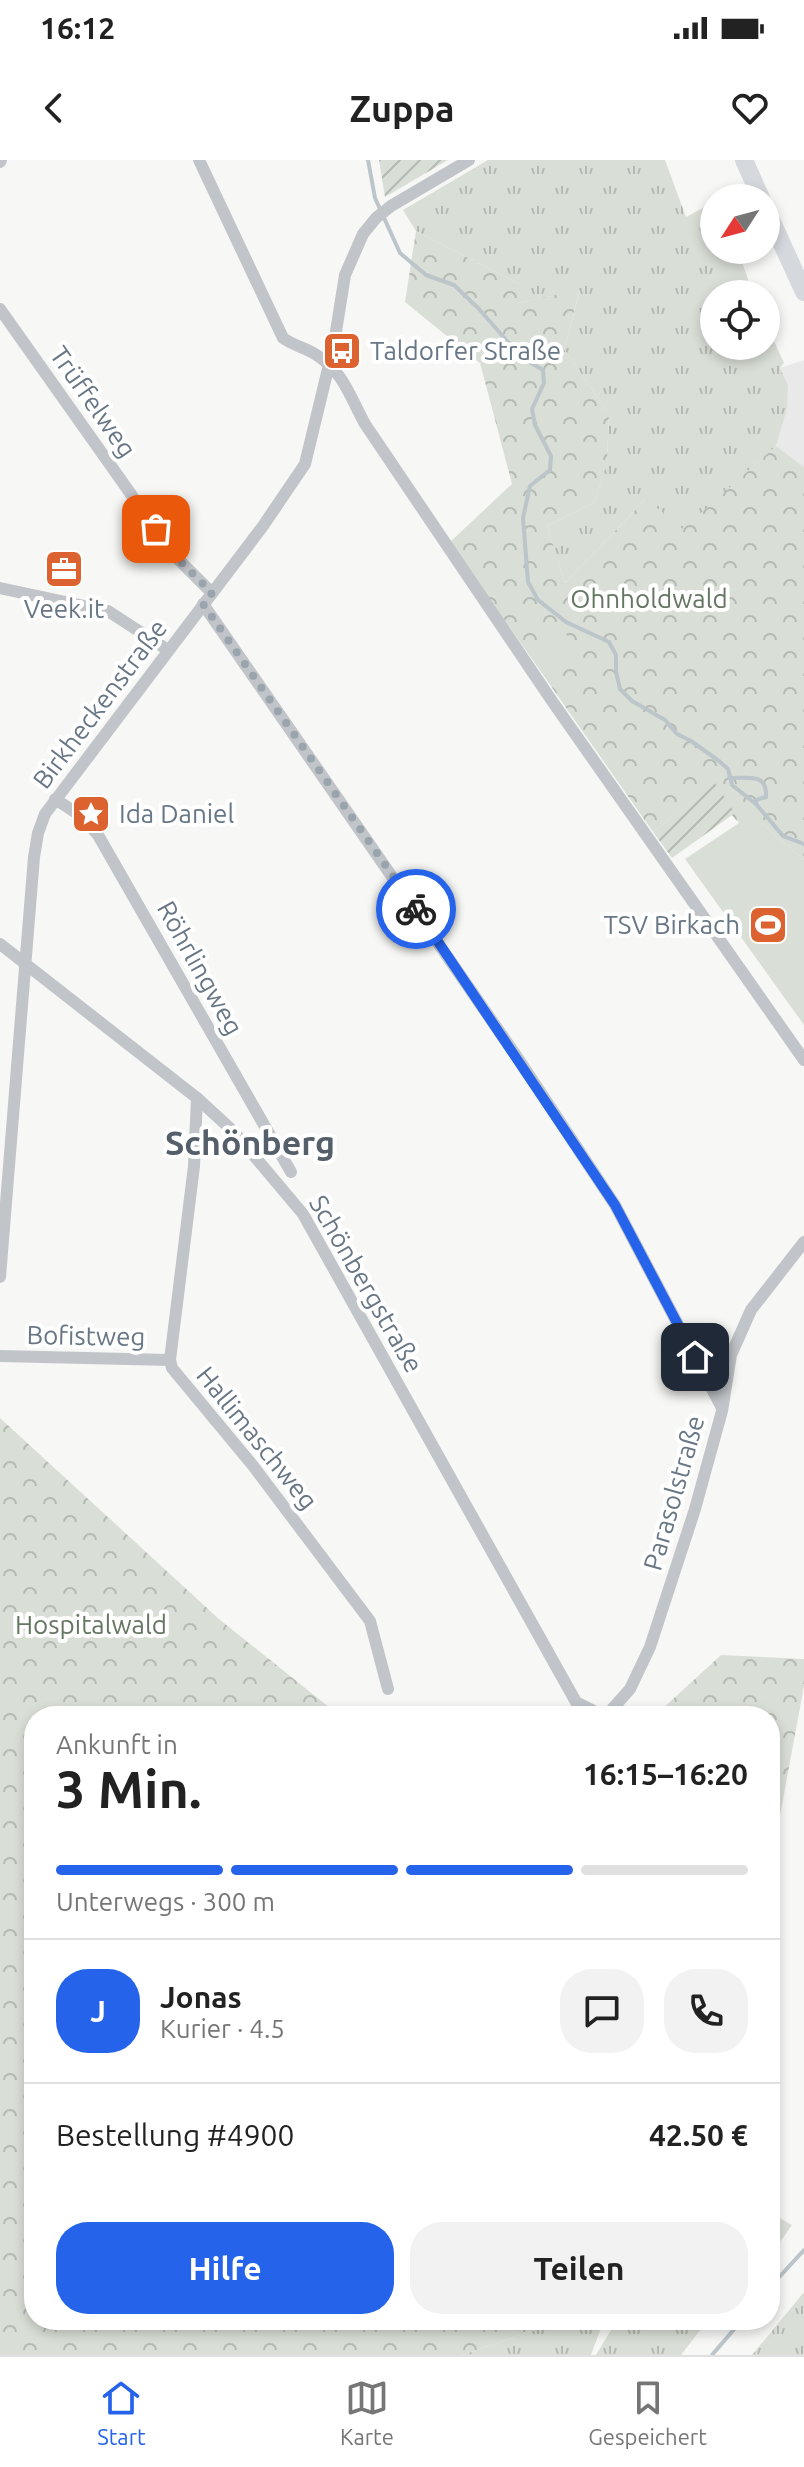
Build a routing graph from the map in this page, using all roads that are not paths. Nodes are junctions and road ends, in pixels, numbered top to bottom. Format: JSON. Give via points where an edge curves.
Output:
{"nodes":[{"id":1,"x":199,"y":160,"type":"edge"},
{"id":2,"x":469,"y":160,"type":"edge"},
{"id":3,"x":744,"y":160,"type":"edge"},
{"id":4,"x":755,"y":184,"type":"edge"},
{"id":5,"x":780,"y":240,"type":"edge"},
{"id":6,"x":804,"y":292,"type":"edge"},
{"id":7,"x":0,"y":309,"type":"edge"},
{"id":8,"x":329,"y":363,"type":"junction"},
{"id":9,"x":0,"y":588,"type":"edge"},
{"id":10,"x":212,"y":593,"type":"junction"},
{"id":11,"x":203,"y":604,"type":"junction"},
{"id":12,"x":168,"y":650,"type":"junction"},
{"id":13,"x":55,"y":799,"type":"junction"},
{"id":14,"x":0,"y":944,"type":"edge"},
{"id":15,"x":27,"y":964,"type":"junction"},
{"id":16,"x":804,"y":1060,"type":"edge"},
{"id":17,"x":197,"y":1098,"type":"junction"},
{"id":18,"x":291,"y":1172,"type":"dead end"},
{"id":19,"x":804,"y":1242,"type":"edge"},
{"id":20,"x":0,"y":1277,"type":"edge"},
{"id":21,"x":0,"y":1356,"type":"edge"},
{"id":22,"x":170,"y":1360,"type":"junction"},
{"id":23,"x":722,"y":1408,"type":"junction"},
{"id":24,"x":388,"y":1689,"type":"dead end"},
{"id":25,"x":576,"y":1702,"type":"joint"},
{"id":26,"x":584,"y":1706,"type":"edge"},
{"id":27,"x":614,"y":1706,"type":"edge"}],
"edges":[{"from":1,"to":8,"type":"street","via":[[283,338]]},
{"from":2,"to":8,"type":"street","name":"Birkheckenstraße","via":[[391,206],[363,234],[345,275]]},
{"from":3,"to":4,"type":"main road"},
{"from":5,"to":6,"type":"main road"},
{"from":7,"to":10,"type":"street","name":"Trüffelweg","via":[[174,555]]},
{"from":8,"to":10,"type":"street","name":"Birkheckenstraße","via":[[305,464]]},
{"from":8,"to":16,"type":"street","via":[[552,701]]},
{"from":9,"to":12,"type":"street","via":[[108,611]]},
{"from":10,"to":11,"type":"street","name":"Birkheckenstraße"},
{"from":11,"to":12,"type":"street","name":"Birkheckenstraße"},
{"from":11,"to":23,"type":"street","via":[[615,1205]]},
{"from":12,"to":13,"type":"street","name":"Birkheckenstraße"},
{"from":13,"to":15,"type":"street","name":"Birkheckenstraße","via":[[41,823],[34,857]]},
{"from":13,"to":18,"type":"street","name":"Röhrlingweg","via":[[98,835]]},
{"from":14,"to":15,"type":"street","name":"Schönbergstraße"},
{"from":15,"to":17,"type":"street","name":"Schönbergstraße"},
{"from":15,"to":20,"type":"street","name":"Birkheckenstraße"},
{"from":17,"to":22,"type":"street","name":"Hallimaschweg"},
{"from":17,"to":25,"type":"street","name":"Schönbergstraße","via":[[234,1132],[303,1214]]},
{"from":19,"to":23,"type":"street","name":"Parasolstraße","via":[[751,1310],[731,1355]]},
{"from":21,"to":22,"type":"street","name":"Bofistweg"},
{"from":22,"to":24,"type":"street","name":"Hallimaschweg","via":[[370,1621]]},
{"from":23,"to":27,"type":"street","name":"Parasolstraße","via":[[650,1647],[630,1689]]},
{"from":25,"to":26,"type":"street","name":"Parasolstraße"}]}
